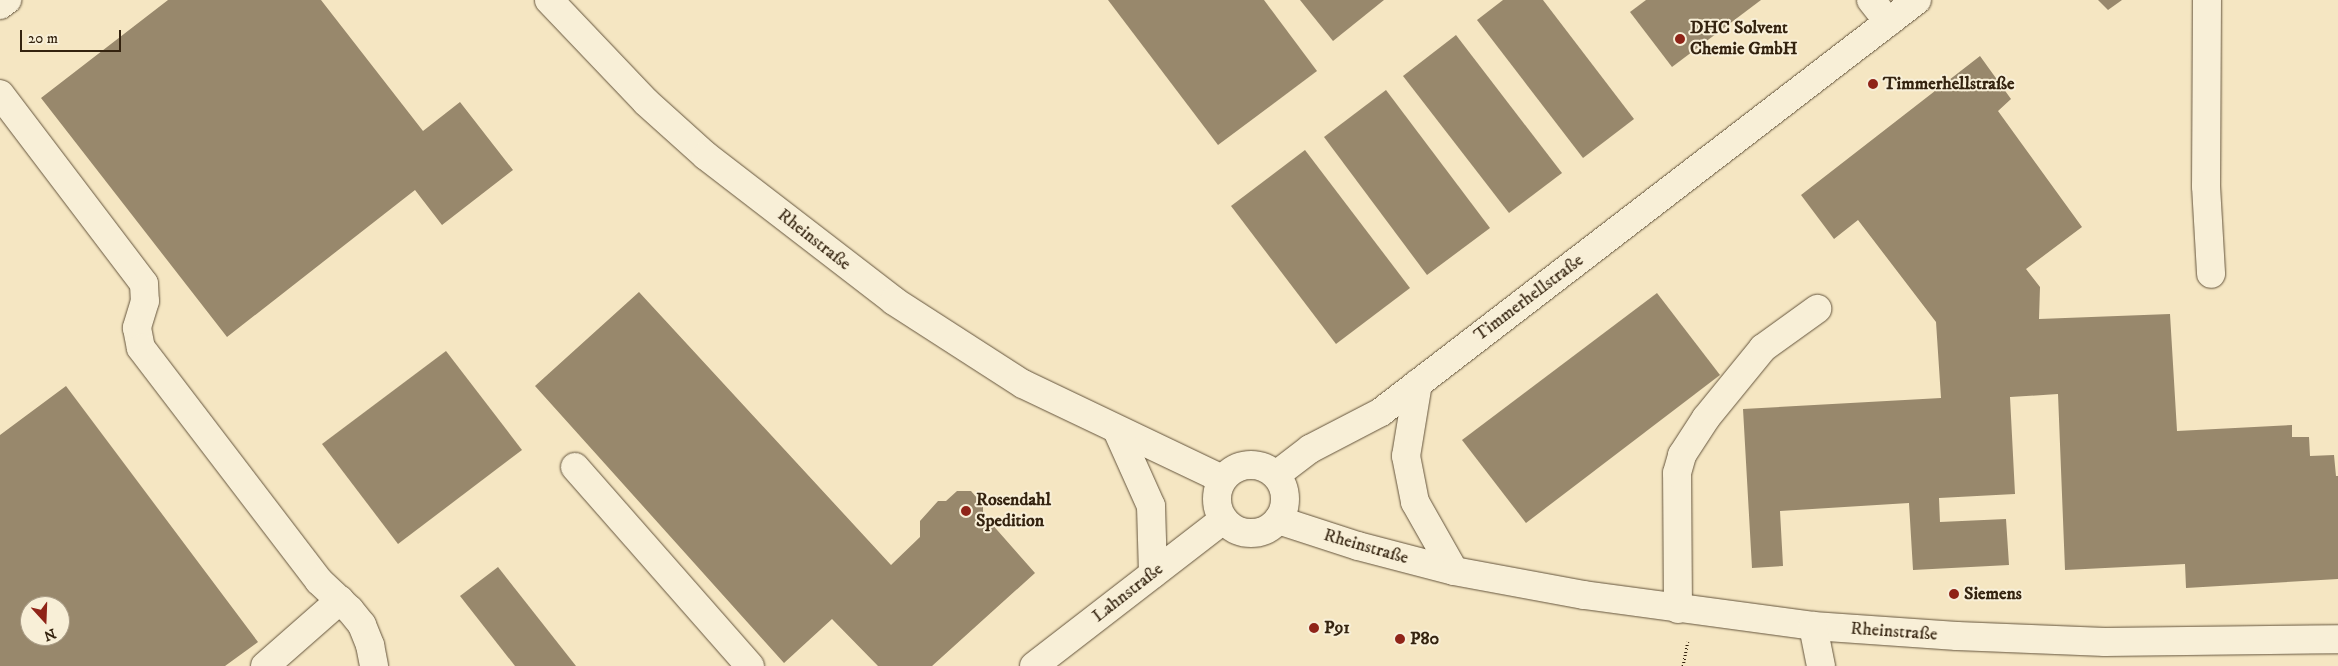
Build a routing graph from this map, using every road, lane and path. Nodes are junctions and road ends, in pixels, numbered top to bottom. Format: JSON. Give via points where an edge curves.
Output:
{"nodes":[{"id":1,"x":7,"y":0,"type":"edge"},
{"id":2,"x":549,"y":0,"type":"edge"},
{"id":3,"x":1871,"y":0,"type":"edge"},
{"id":4,"x":1917,"y":0,"type":"edge"},
{"id":5,"x":2208,"y":0,"type":"edge"},
{"id":6,"x":0,"y":6,"type":"edge"},
{"id":7,"x":1888,"y":22,"type":"junction"},
{"id":8,"x":0,"y":94,"type":"edge"},
{"id":9,"x":2211,"y":274,"type":"dead end"},
{"id":10,"x":1818,"y":309,"type":"dead end"},
{"id":11,"x":1418,"y":384,"type":"junction"},
{"id":12,"x":1117,"y":430,"type":"junction"},
{"id":13,"x":575,"y":468,"type":"dead end"},
{"id":14,"x":1276,"y":475,"type":"junction"},
{"id":15,"x":1222,"y":479,"type":"junction"},
{"id":16,"x":1223,"y":520,"type":"junction"},
{"id":17,"x":1278,"y":520,"type":"junction"},
{"id":18,"x":1454,"y":571,"type":"junction"},
{"id":19,"x":1154,"y":574,"type":"junction"},
{"id":20,"x":340,"y":600,"type":"junction"},
{"id":21,"x":1678,"y":609,"type":"junction"},
{"id":22,"x":1812,"y":626,"type":"junction"},
{"id":23,"x":2338,"y":638,"type":"edge"},
{"id":24,"x":265,"y":666,"type":"edge"},
{"id":25,"x":374,"y":666,"type":"edge"},
{"id":26,"x":750,"y":666,"type":"edge"},
{"id":27,"x":1034,"y":666,"type":"edge"},
{"id":28,"x":1821,"y":666,"type":"edge"}],
"edges":[{"from":1,"to":6,"type":"street"},
{"from":2,"to":12,"type":"street","name":"Rheinstraße","via":[[646,102],[706,156],[894,301],[1022,384]]},
{"from":3,"to":7,"type":"street"},
{"from":4,"to":7,"type":"street","name":"Timmerhellstraße"},
{"from":5,"to":9,"type":"street","via":[[2206,186]]},
{"from":7,"to":11,"type":"street","name":"Timmerhellstraße"},
{"from":8,"to":20,"type":"street","via":[[144,284],[145,302],[138,328],[141,348],[319,581]]},
{"from":10,"to":21,"type":"street","via":[[1763,348],[1706,418],[1682,455],[1677,473]]},
{"from":11,"to":14,"type":"street","name":"Timmerhellstraße","via":[[1381,412],[1310,449]]},
{"from":11,"to":18,"type":"street","via":[[1406,456],[1415,502]]},
{"from":12,"to":15,"type":"street","name":"Rheinstraße"},
{"from":12,"to":19,"type":"street","via":[[1151,506]]},
{"from":13,"to":26,"type":"street"},
{"from":14,"to":15,"type":"street","via":[[1262,466],[1245,464]]},
{"from":14,"to":17,"type":"street","via":[[1284,489],[1285,505]]},
{"from":15,"to":16,"type":"street","via":[[1216,496]]},
{"from":16,"to":17,"type":"street","via":[[1236,531],[1251,534],[1266,530]]},
{"from":16,"to":19,"type":"street","name":"Lahnstraße"},
{"from":17,"to":18,"type":"street","name":"Rheinstraße","via":[[1358,546]]},
{"from":18,"to":21,"type":"street","name":"Rheinstraße"},
{"from":19,"to":27,"type":"street","name":"Lahnstraße"},
{"from":20,"to":24,"type":"street"},
{"from":20,"to":25,"type":"street","via":[[362,625]]},
{"from":21,"to":22,"type":"street","name":"Rheinstraße"},
{"from":22,"to":23,"type":"street","name":"Rheinstraße","via":[[2105,642]]},
{"from":22,"to":28,"type":"street"}]}
